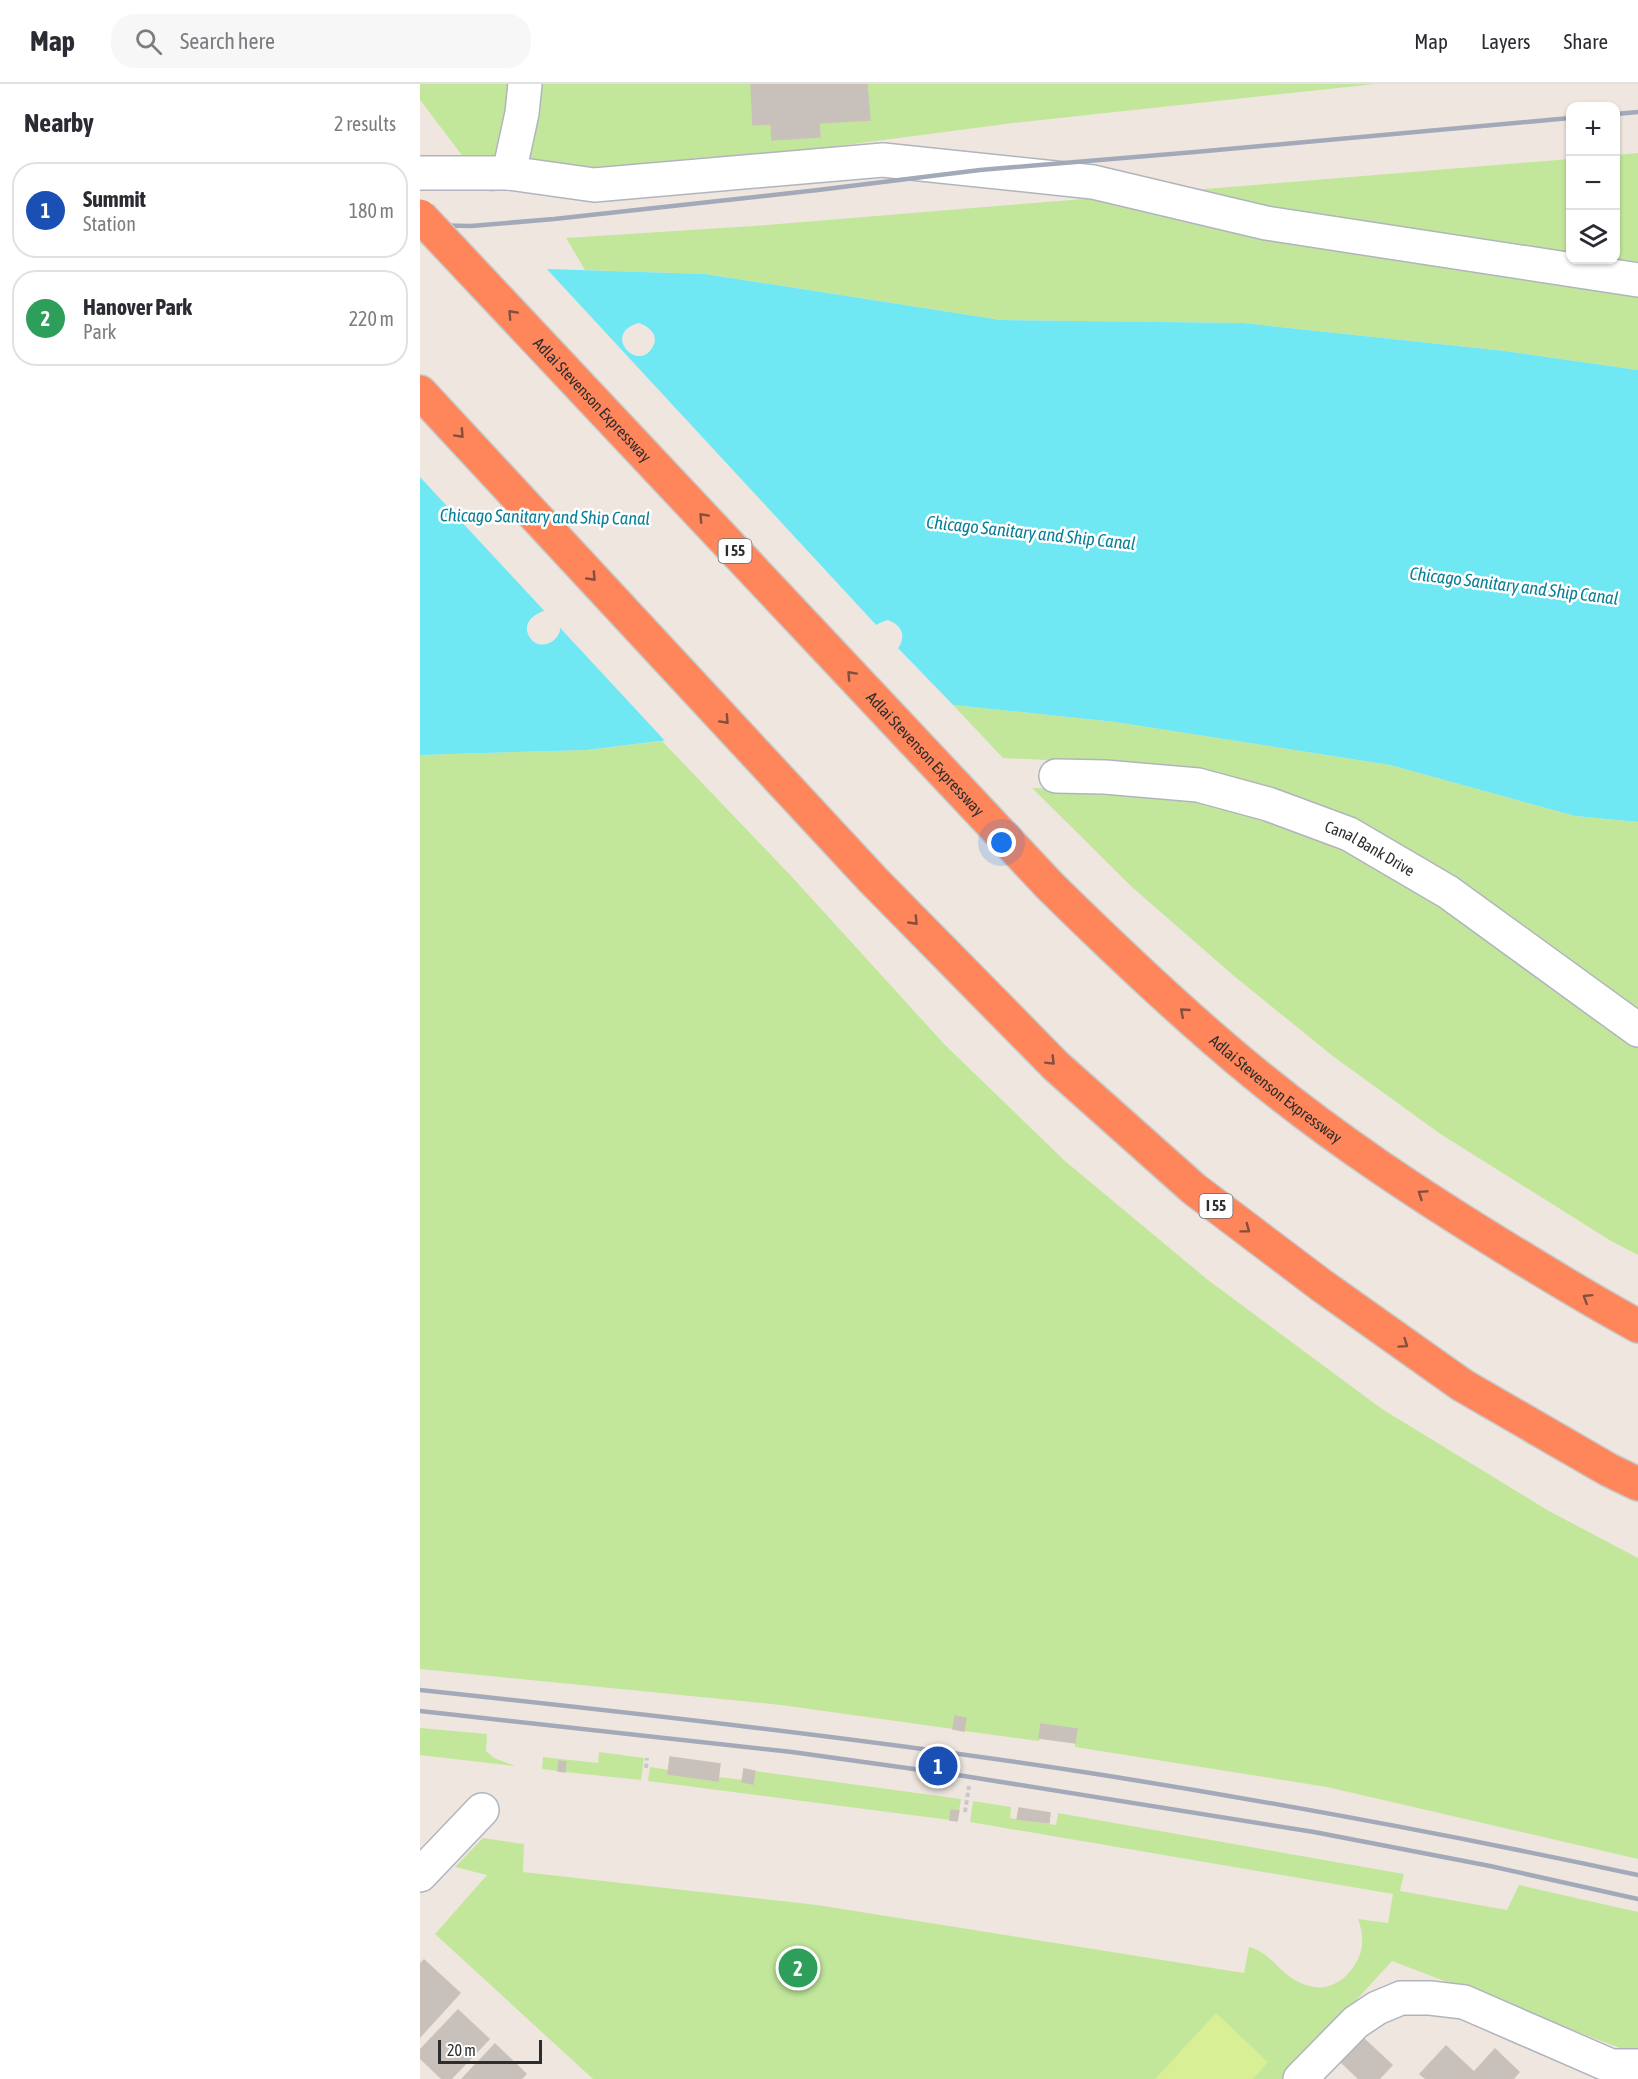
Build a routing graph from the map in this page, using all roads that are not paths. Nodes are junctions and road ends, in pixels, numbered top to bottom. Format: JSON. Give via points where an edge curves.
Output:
{"nodes":[{"id":1,"x":525,"y":84,"type":"edge"},
{"id":2,"x":420,"y":173,"type":"edge"},
{"id":3,"x":509,"y":173,"type":"junction"},
{"id":4,"x":420,"y":216,"type":"edge"},
{"id":5,"x":1638,"y":280,"type":"edge"},
{"id":6,"x":420,"y":392,"type":"edge"},
{"id":7,"x":1056,"y":776,"type":"dead end"},
{"id":8,"x":1638,"y":1030,"type":"edge"},
{"id":9,"x":1638,"y":1326,"type":"edge"},
{"id":10,"x":1638,"y":1485,"type":"edge"},
{"id":11,"x":482,"y":1810,"type":"dead end"},
{"id":12,"x":420,"y":1875,"type":"edge"},
{"id":13,"x":1616,"y":2070,"type":"edge"},
{"id":14,"x":1300,"y":2079,"type":"edge"}],
"edges":[{"from":1,"to":3,"type":"street"},
{"from":2,"to":3,"type":"street"},
{"from":3,"to":5,"type":"street","via":[[594,185],[883,160],[1093,182],[1266,223]]},
{"from":9,"to":4,"type":"highway","name":"Adlai Stevenson Expressway","number":"I 55","one_way":true,"bridge":true,"via":[[1453,1216],[1343,1140],[1255,1074],[1139,974],[1050,886]]},
{"from":6,"to":10,"type":"highway","number":"I 55","one_way":true,"via":[[873,880],[1056,1066],[1194,1189],[1321,1285],[1462,1385]]},
{"from":7,"to":8,"type":"street","name":"Canal Bank Drive","via":[[1198,784],[1268,804],[1349,834],[1448,892]]},
{"from":11,"to":12,"type":"street"},
{"from":13,"to":14,"type":"street","via":[[1464,2002],[1401,1998],[1356,2022]]}]}
